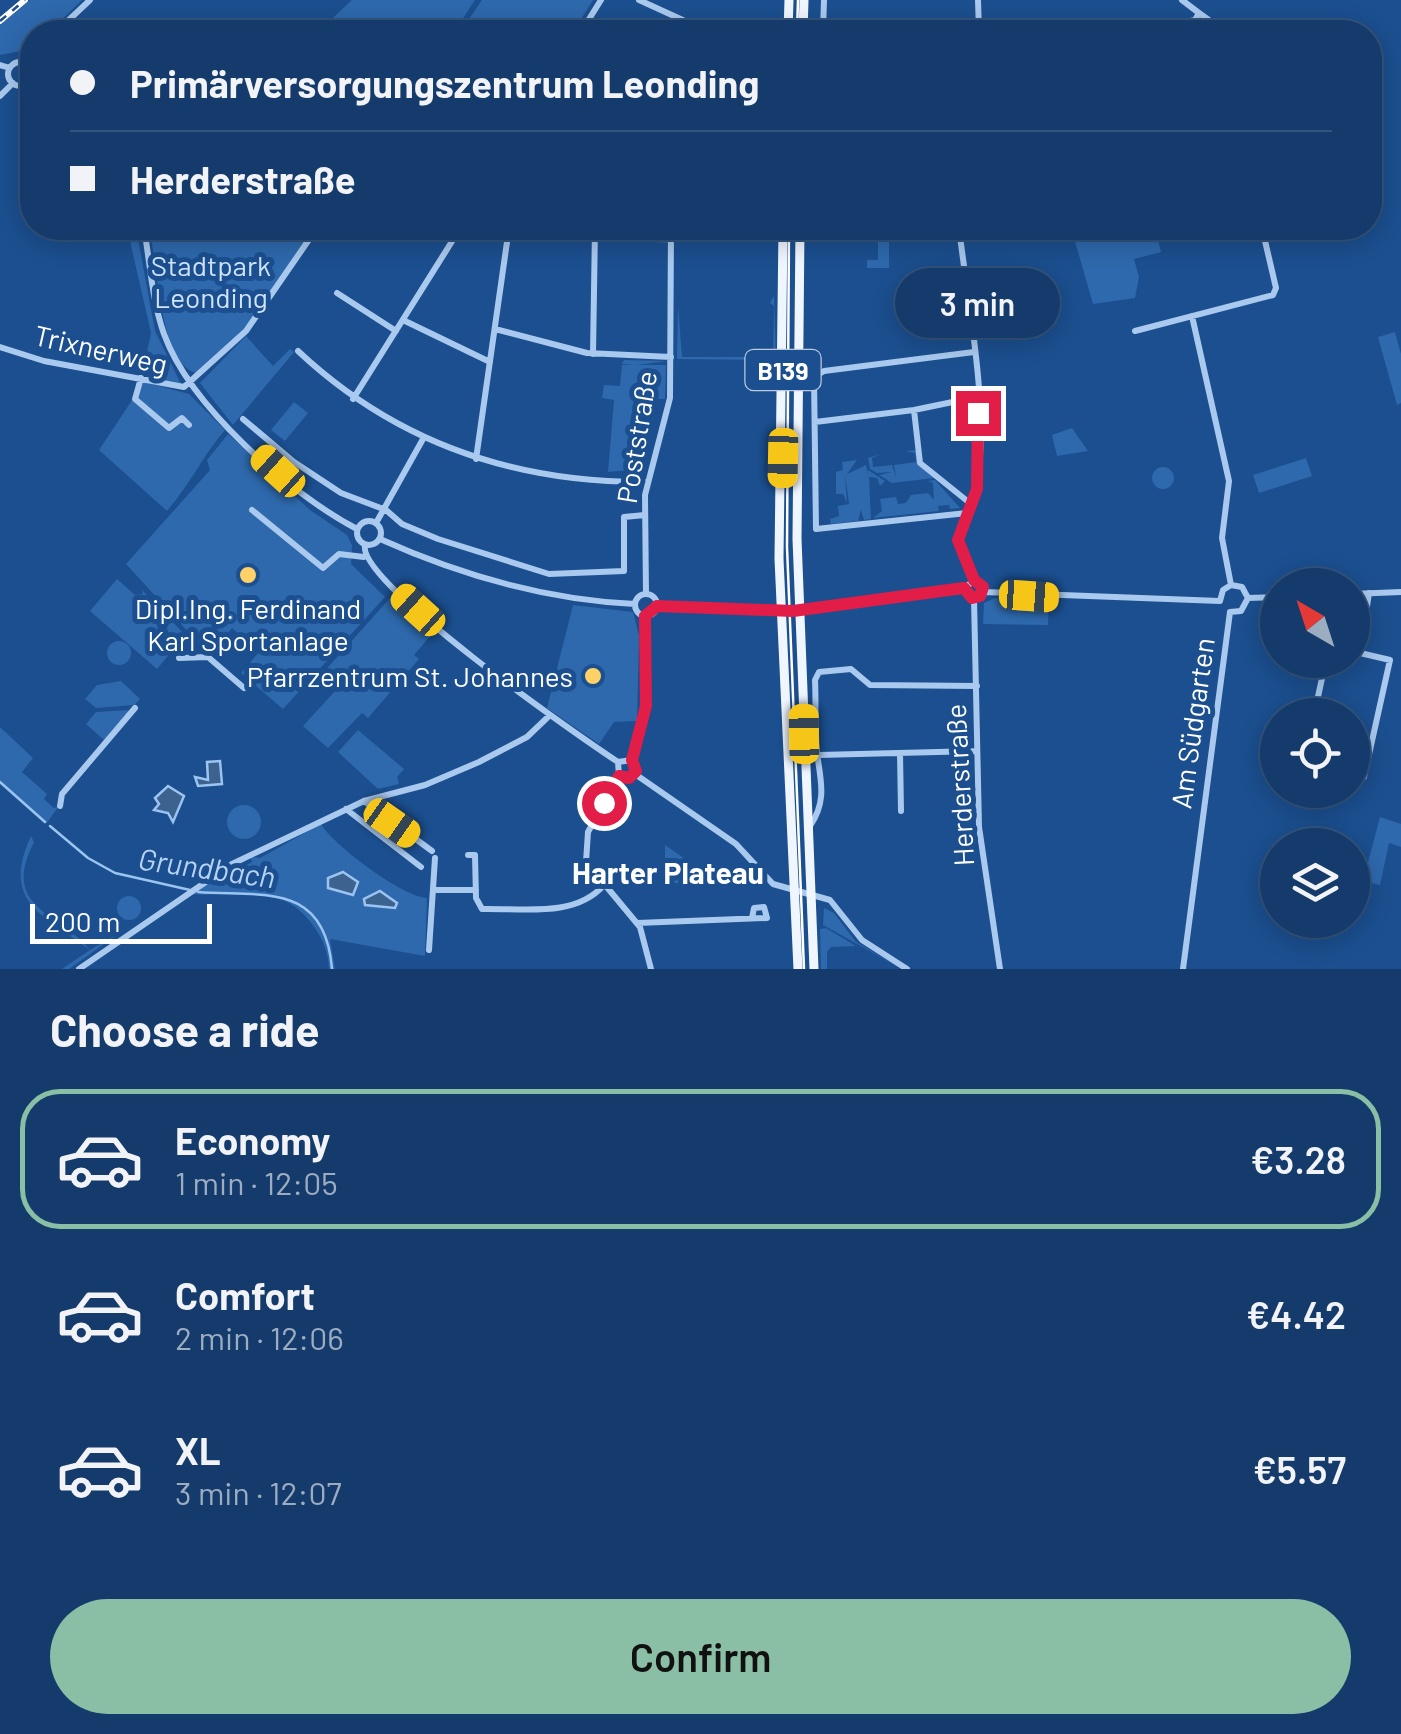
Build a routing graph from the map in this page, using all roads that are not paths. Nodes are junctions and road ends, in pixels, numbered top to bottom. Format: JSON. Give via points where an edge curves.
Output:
{"nodes":[{"id":1,"x":90,"y":0,"type":"edge"},
{"id":2,"x":638,"y":0,"type":"edge"},
{"id":3,"x":1182,"y":0,"type":"edge"},
{"id":4,"x":1200,"y":13,"type":"junction"},
{"id":5,"x":69,"y":20,"type":"edge"},
{"id":6,"x":682,"y":20,"type":"edge"},
{"id":7,"x":1193,"y":20,"type":"edge"},
{"id":8,"x":1206,"y":20,"type":"edge"},
{"id":9,"x":20,"y":62,"type":"edge"},
{"id":10,"x":0,"y":65,"type":"edge"},
{"id":11,"x":10,"y":68,"type":"junction"},
{"id":12,"x":13,"y":83,"type":"junction"},
{"id":13,"x":20,"y":84,"type":"edge"},
{"id":14,"x":0,"y":96,"type":"edge"},
{"id":15,"x":146,"y":240,"type":"edge"},
{"id":16,"x":309,"y":240,"type":"edge"},
{"id":17,"x":452,"y":240,"type":"edge"},
{"id":18,"x":507,"y":240,"type":"edge"},
{"id":19,"x":596,"y":240,"type":"edge"},
{"id":20,"x":671,"y":240,"type":"edge"},
{"id":21,"x":783,"y":240,"type":"edge"},
{"id":22,"x":800,"y":240,"type":"edge"},
{"id":23,"x":960,"y":240,"type":"edge"},
{"id":24,"x":1264,"y":240,"type":"edge"},
{"id":25,"x":337,"y":294,"type":"dead end"},
{"id":26,"x":1192,"y":316,"type":"junction"},
{"id":27,"x":403,"y":320,"type":"junction"},
{"id":28,"x":495,"y":329,"type":"junction"},
{"id":29,"x":396,"y":331,"type":"junction"},
{"id":30,"x":1135,"y":331,"type":"dead end"},
{"id":31,"x":0,"y":347,"type":"edge"},
{"id":32,"x":298,"y":352,"type":"dead end"},
{"id":33,"x":974,"y":352,"type":"junction"},
{"id":34,"x":593,"y":354,"type":"junction"},
{"id":35,"x":671,"y":357,"type":"junction"},
{"id":36,"x":490,"y":362,"type":"junction"},
{"id":37,"x":141,"y":378,"type":"junction"},
{"id":38,"x":191,"y":383,"type":"junction"},
{"id":39,"x":977,"y":396,"type":"junction"},
{"id":40,"x":354,"y":398,"type":"junction"},
{"id":41,"x":914,"y":410,"type":"junction"},
{"id":42,"x":243,"y":419,"type":"dead end"},
{"id":43,"x":815,"y":422,"type":"junction"},
{"id":44,"x":189,"y":425,"type":"dead end"},
{"id":45,"x":423,"y":439,"type":"junction"},
{"id":46,"x":476,"y":459,"type":"junction"},
{"id":47,"x":648,"y":482,"type":"junction"},
{"id":48,"x":971,"y":504,"type":"junction"},
{"id":49,"x":252,"y":510,"type":"dead end"},
{"id":50,"x":386,"y":510,"type":"junction"},
{"id":51,"x":967,"y":513,"type":"junction"},
{"id":52,"x":645,"y":515,"type":"junction"},
{"id":53,"x":376,"y":523,"type":"junction"},
{"id":54,"x":357,"y":529,"type":"junction"},
{"id":55,"x":380,"y":538,"type":"junction"},
{"id":56,"x":364,"y":545,"type":"junction"},
{"id":57,"x":364,"y":556,"type":"junction"},
{"id":58,"x":974,"y":580,"type":"junction"},
{"id":59,"x":1231,"y":585,"type":"junction"},
{"id":60,"x":964,"y":588,"type":"junction"},
{"id":61,"x":983,"y":592,"type":"junction"},
{"id":62,"x":1401,"y":592,"type":"edge"},
{"id":63,"x":1370,"y":593,"type":"edge"},
{"id":64,"x":646,"y":594,"type":"junction"},
{"id":65,"x":1248,"y":598,"type":"junction"},
{"id":66,"x":1260,"y":598,"type":"edge"},
{"id":67,"x":974,"y":599,"type":"junction"},
{"id":68,"x":1220,"y":601,"type":"junction"},
{"id":69,"x":636,"y":604,"type":"junction"},
{"id":70,"x":657,"y":606,"type":"junction"},
{"id":71,"x":800,"y":610,"type":"junction"},
{"id":72,"x":783,"y":611,"type":"junction"},
{"id":73,"x":1230,"y":612,"type":"junction"},
{"id":74,"x":645,"y":616,"type":"junction"},
{"id":75,"x":1370,"y":655,"type":"edge"},
{"id":76,"x":180,"y":658,"type":"dead end"},
{"id":77,"x":977,"y":686,"type":"junction"},
{"id":78,"x":244,"y":688,"type":"dead end"},
{"id":79,"x":135,"y":708,"type":"dead end"},
{"id":80,"x":549,"y":716,"type":"junction"},
{"id":81,"x":1370,"y":750,"type":"edge"},
{"id":82,"x":977,"y":752,"type":"junction"},
{"id":83,"x":900,"y":753,"type":"junction"},
{"id":84,"x":819,"y":755,"type":"junction"},
{"id":85,"x":632,"y":760,"type":"junction"},
{"id":86,"x":618,"y":762,"type":"junction"},
{"id":87,"x":635,"y":774,"type":"junction"},
{"id":88,"x":619,"y":776,"type":"junction"},
{"id":89,"x":364,"y":801,"type":"junction"},
{"id":90,"x":60,"y":806,"type":"dead end"},
{"id":91,"x":346,"y":809,"type":"junction"},
{"id":92,"x":901,"y":811,"type":"dead end"},
{"id":93,"x":810,"y":826,"type":"junction"},
{"id":94,"x":468,"y":856,"type":"dead end"},
{"id":95,"x":421,"y":867,"type":"dead end"},
{"id":96,"x":603,"y":886,"type":"junction"},
{"id":97,"x":434,"y":890,"type":"junction"},
{"id":98,"x":476,"y":890,"type":"junction"},
{"id":99,"x":794,"y":891,"type":"junction"},
{"id":100,"x":812,"y":895,"type":"junction"},
{"id":101,"x":752,"y":918,"type":"dead end"},
{"id":102,"x":637,"y":923,"type":"junction"},
{"id":103,"x":429,"y":950,"type":"dead end"},
{"id":104,"x":79,"y":969,"type":"edge"},
{"id":105,"x":651,"y":969,"type":"edge"},
{"id":106,"x":798,"y":969,"type":"edge"},
{"id":107,"x":814,"y":969,"type":"edge"},
{"id":108,"x":907,"y":969,"type":"edge"},
{"id":109,"x":1000,"y":969,"type":"edge"},
{"id":110,"x":1183,"y":969,"type":"edge"}],
"edges":[{"from":1,"to":5,"type":"street"},
{"from":2,"to":6,"type":"street"},
{"from":3,"to":4,"type":"street"},
{"from":4,"to":7,"type":"street"},
{"from":4,"to":8,"type":"street"},
{"from":9,"to":11,"type":"street"},
{"from":10,"to":11,"type":"street"},
{"from":11,"to":12,"type":"street"},
{"from":12,"to":13,"type":"street"},
{"from":12,"to":14,"type":"street"},
{"from":15,"to":38,"type":"street","via":[[159,318]]},
{"from":16,"to":38,"type":"street","via":[[246,331]]},
{"from":17,"to":27,"type":"street"},
{"from":18,"to":28,"type":"street"},
{"from":19,"to":34,"type":"street"},
{"from":20,"to":35,"type":"street","name":"Poststraße"},
{"from":21,"to":72,"type":"main road","number":"B139"},
{"from":22,"to":71,"type":"main road","number":"B139"},
{"from":23,"to":33,"type":"street"},
{"from":24,"to":26,"type":"street","via":[[1275,293]]},
{"from":25,"to":29,"type":"street"},
{"from":26,"to":30,"type":"street"},
{"from":26,"to":59,"type":"street","via":[[1229,481],[1222,538]]},
{"from":27,"to":29,"type":"street"},
{"from":27,"to":36,"type":"street"},
{"from":28,"to":34,"type":"street"},
{"from":28,"to":36,"type":"street"},
{"from":29,"to":40,"type":"street"},
{"from":31,"to":37,"type":"street","name":"Trixnerweg"},
{"from":32,"to":40,"type":"street"},
{"from":33,"to":39,"type":"street"},
{"from":33,"to":43,"type":"street","via":[[819,372]]},
{"from":34,"to":35,"type":"street"},
{"from":35,"to":47,"type":"street","name":"Poststraße","via":[[667,420]]},
{"from":36,"to":46,"type":"street"},
{"from":37,"to":38,"type":"street","name":"Trixnerweg","via":[[175,388]]},
{"from":37,"to":44,"type":"street","via":[[134,398],[169,428],[182,418]]},
{"from":38,"to":54,"type":"street","via":[[297,489]]},
{"from":39,"to":41,"type":"street"},
{"from":39,"to":48,"type":"street","via":[[977,489]]},
{"from":40,"to":45,"type":"street"},
{"from":41,"to":43,"type":"street"},
{"from":41,"to":48,"type":"street","via":[[920,462]]},
{"from":42,"to":50,"type":"street","via":[[309,472]]},
{"from":43,"to":51,"type":"street","via":[[816,529]]},
{"from":45,"to":46,"type":"street"},
{"from":45,"to":50,"type":"street"},
{"from":46,"to":47,"type":"street","via":[[563,478]]},
{"from":47,"to":52,"type":"street","name":"Poststraße"},
{"from":48,"to":51,"type":"street"},
{"from":49,"to":57,"type":"street","via":[[323,568],[339,554]]},
{"from":50,"to":52,"type":"street","via":[[438,539],[549,574],[624,572],[624,517]]},
{"from":50,"to":53,"type":"street"},
{"from":51,"to":58,"type":"street","via":[[958,540]]},
{"from":52,"to":64,"type":"street","name":"Poststraße"},
{"from":53,"to":54,"type":"street"},
{"from":53,"to":55,"type":"street"},
{"from":54,"to":56,"type":"street"},
{"from":55,"to":56,"type":"street"},
{"from":55,"to":69,"type":"street","via":[[506,584]]},
{"from":56,"to":57,"type":"street"},
{"from":57,"to":80,"type":"street","via":[[437,627]]},
{"from":58,"to":60,"type":"street"},
{"from":58,"to":61,"type":"street"},
{"from":59,"to":65,"type":"street"},
{"from":59,"to":68,"type":"street"},
{"from":60,"to":67,"type":"street"},
{"from":60,"to":71,"type":"street"},
{"from":61,"to":67,"type":"street"},
{"from":61,"to":68,"type":"street"},
{"from":62,"to":63,"type":"street"},
{"from":64,"to":69,"type":"street"},
{"from":64,"to":70,"type":"street"},
{"from":65,"to":66,"type":"street"},
{"from":65,"to":73,"type":"street","via":[[1241,611]]},
{"from":67,"to":77,"type":"street","name":"Herderstraße"},
{"from":68,"to":73,"type":"street"},
{"from":69,"to":74,"type":"street"},
{"from":70,"to":72,"type":"street"},
{"from":70,"to":74,"type":"street"},
{"from":71,"to":72,"type":"street"},
{"from":71,"to":93,"type":"main road","number":"B139"},
{"from":72,"to":99,"type":"main road","number":"B139"},
{"from":73,"to":110,"type":"street","name":"Am Südgarten"},
{"from":74,"to":85,"type":"street","via":[[646,706]]},
{"from":75,"to":81,"type":"street","via":[[1390,660]]},
{"from":76,"to":78,"type":"street","via":[[208,657]]},
{"from":77,"to":82,"type":"street","name":"Herderstraße"},
{"from":77,"to":84,"type":"street","via":[[870,685],[851,669],[823,670],[815,680]]},
{"from":79,"to":90,"type":"street","via":[[62,794]]},
{"from":80,"to":86,"type":"street"},
{"from":80,"to":89,"type":"street","via":[[516,744],[464,769]]},
{"from":82,"to":83,"type":"street"},
{"from":82,"to":109,"type":"street","name":"Herderstraße","via":[[981,846]]},
{"from":83,"to":84,"type":"street"},
{"from":83,"to":92,"type":"street"},
{"from":84,"to":93,"type":"street","via":[[823,792]]},
{"from":85,"to":86,"type":"street"},
{"from":85,"to":87,"type":"street"},
{"from":86,"to":88,"type":"street"},
{"from":87,"to":88,"type":"street"},
{"from":87,"to":99,"type":"street","via":[[736,844],[773,884]]},
{"from":88,"to":96,"type":"street","via":[[586,839],[588,869]]},
{"from":89,"to":91,"type":"street"},
{"from":89,"to":97,"type":"street","via":[[433,854]]},
{"from":91,"to":95,"type":"street"},
{"from":91,"to":104,"type":"street","via":[[232,864]]},
{"from":93,"to":100,"type":"main road","number":"B139"},
{"from":94,"to":98,"type":"street","via":[[475,855]]},
{"from":96,"to":98,"type":"street","via":[[574,907],[482,909]]},
{"from":96,"to":102,"type":"street"},
{"from":97,"to":98,"type":"street"},
{"from":97,"to":103,"type":"street"},
{"from":99,"to":100,"type":"street"},
{"from":99,"to":106,"type":"main road","number":"B139"},
{"from":100,"to":107,"type":"main road","number":"B139"},
{"from":100,"to":108,"type":"street","via":[[830,900],[862,940]]},
{"from":101,"to":102,"type":"street"},
{"from":102,"to":105,"type":"street"}]}
